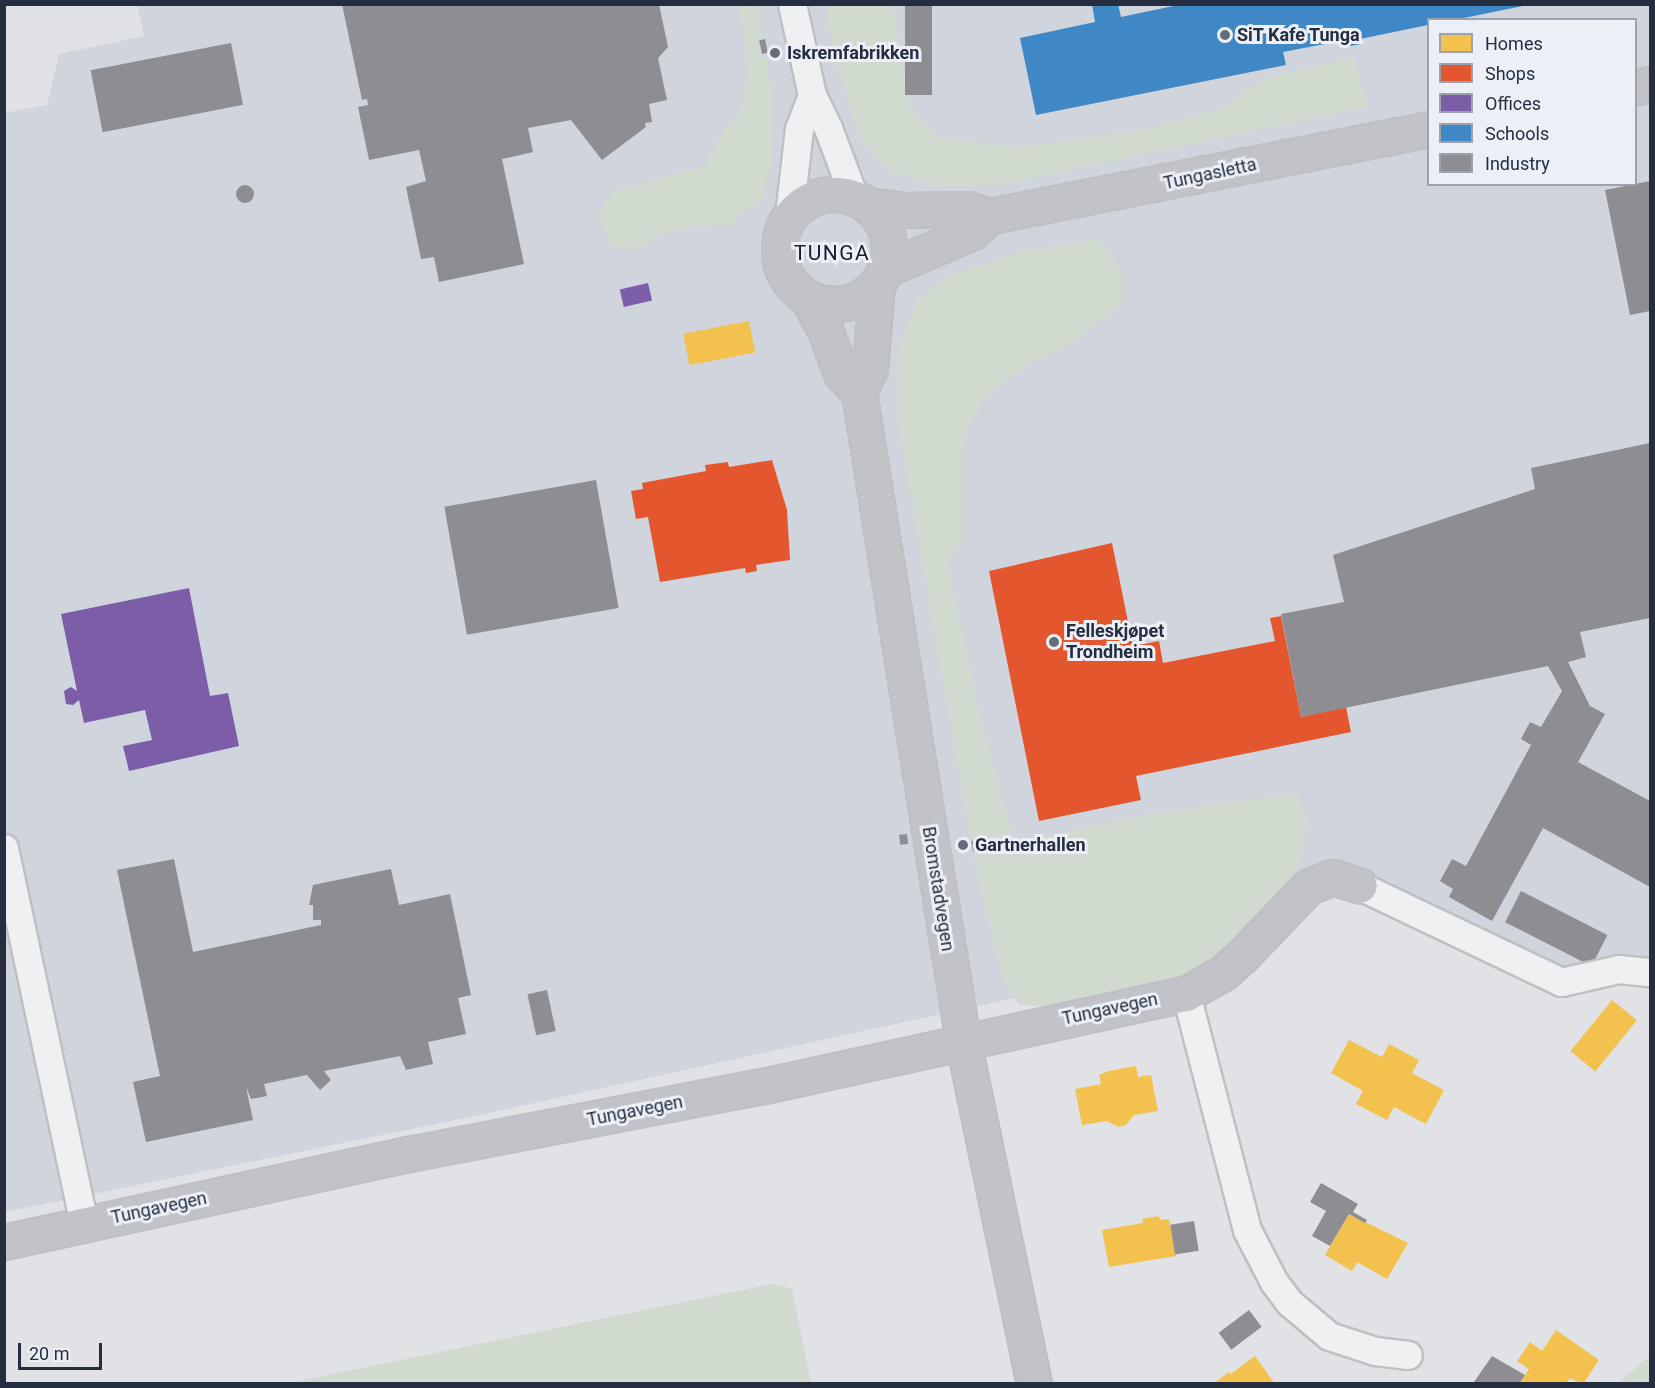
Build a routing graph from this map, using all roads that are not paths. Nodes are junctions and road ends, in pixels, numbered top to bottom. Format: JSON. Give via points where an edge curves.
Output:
{"nodes":[{"id":1,"x":792,"y":4,"type":"edge"},
{"id":2,"x":812,"y":95,"type":"junction"},
{"id":3,"x":1427,"y":129,"type":"edge"},
{"id":4,"x":862,"y":201,"type":"junction"},
{"id":5,"x":789,"y":215,"type":"junction"},
{"id":6,"x":990,"y":216,"type":"junction"},
{"id":7,"x":881,"y":277,"type":"junction"},
{"id":8,"x":807,"y":297,"type":"junction"},
{"id":9,"x":860,"y":392,"type":"junction"},
{"id":10,"x":4,"y":848,"type":"edge"},
{"id":11,"x":1360,"y":886,"type":"joint"},
{"id":12,"x":1650,"y":972,"type":"edge"},
{"id":13,"x":1186,"y":994,"type":"junction"},
{"id":14,"x":963,"y":1041,"type":"junction"},
{"id":15,"x":84,"y":1224,"type":"junction"},
{"id":16,"x":4,"y":1242,"type":"edge"},
{"id":17,"x":1408,"y":1355,"type":"dead end"},
{"id":18,"x":1034,"y":1383,"type":"edge"}],
"edges":[{"from":1,"to":2,"type":"street"},
{"from":2,"to":4,"type":"street"},
{"from":2,"to":5,"type":"street","via":[[799,129]]},
{"from":3,"to":6,"type":"street","name":"Tungasletta"},
{"from":4,"to":5,"type":"street","via":[[820,194]]},
{"from":4,"to":6,"type":"street","name":"Tungasletta","via":[[904,210],[968,210]]},
{"from":4,"to":7,"type":"street","via":[[887,234]]},
{"from":5,"to":8,"type":"street","via":[[780,231],[780,266],[788,281]]},
{"from":6,"to":7,"type":"street","name":"Tungasletta","via":[[972,232]]},
{"from":7,"to":8,"type":"street","via":[[847,303],[830,305]]},
{"from":7,"to":9,"type":"street","name":"Bromstadvegen","via":[[870,368]]},
{"from":8,"to":9,"type":"street","via":[[841,373]]},
{"from":9,"to":14,"type":"street","name":"Bromstadvegen"},
{"from":10,"to":15,"type":"street"},
{"from":11,"to":12,"type":"street","name":"Tungavegen","via":[[1561,982],[1619,969]]},
{"from":11,"to":13,"type":"street","name":"Tungavegen","via":[[1334,877],[1308,887],[1223,973]]},
{"from":13,"to":14,"type":"street","name":"Tungavegen"},
{"from":13,"to":17,"type":"street","via":[[1247,1230],[1274,1282],[1290,1303],[1329,1335],[1367,1349]]},
{"from":14,"to":15,"type":"street","name":"Tungavegen"},
{"from":14,"to":18,"type":"street","name":"Bromstadvegen"},
{"from":15,"to":16,"type":"street","name":"Tungavegen"}]}
